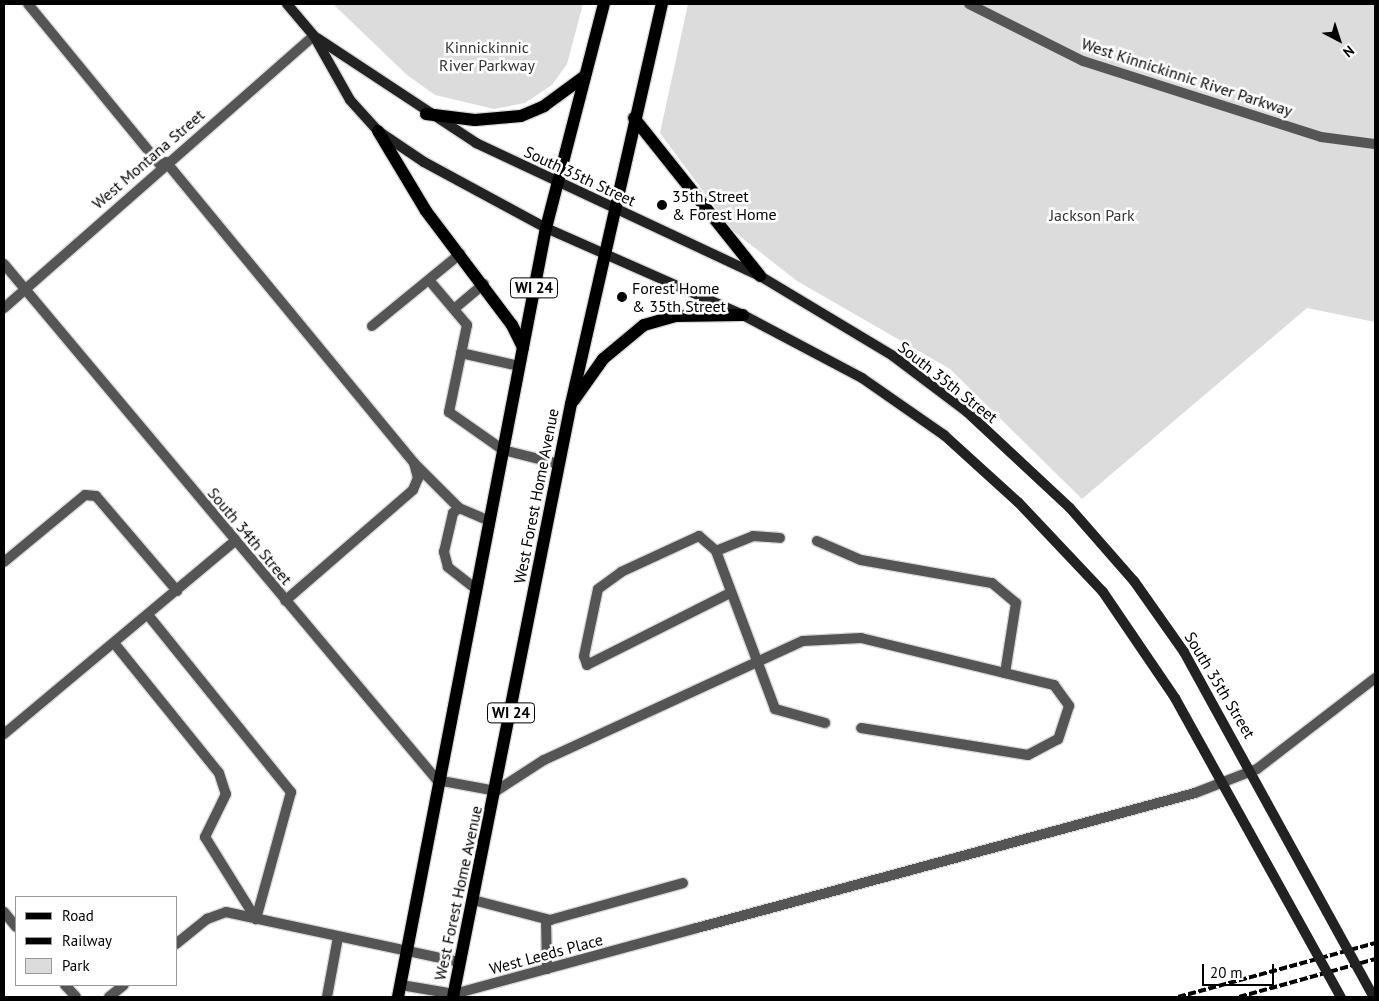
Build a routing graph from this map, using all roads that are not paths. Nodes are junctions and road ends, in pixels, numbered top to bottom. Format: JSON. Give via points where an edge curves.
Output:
{"nodes":[{"id":1,"x":28,"y":4,"type":"edge"},
{"id":2,"x":287,"y":4,"type":"edge"},
{"id":3,"x":604,"y":4,"type":"edge"},
{"id":4,"x":662,"y":4,"type":"edge"},
{"id":5,"x":969,"y":4,"type":"edge"},
{"id":6,"x":314,"y":36,"type":"junction"},
{"id":7,"x":585,"y":76,"type":"junction"},
{"id":8,"x":426,"y":114,"type":"junction"},
{"id":9,"x":634,"y":118,"type":"junction"},
{"id":10,"x":378,"y":131,"type":"junction"},
{"id":11,"x":1375,"y":144,"type":"edge"},
{"id":12,"x":164,"y":164,"type":"junction"},
{"id":13,"x":558,"y":183,"type":"junction"},
{"id":14,"x":614,"y":209,"type":"junction"},
{"id":15,"x":546,"y":228,"type":"junction"},
{"id":16,"x":604,"y":252,"type":"junction"},
{"id":17,"x":460,"y":254,"type":"junction"},
{"id":18,"x":4,"y":264,"type":"edge"},
{"id":19,"x":760,"y":276,"type":"junction"},
{"id":20,"x":429,"y":280,"type":"junction"},
{"id":21,"x":484,"y":284,"type":"junction"},
{"id":22,"x":24,"y":290,"type":"junction"},
{"id":23,"x":4,"y":308,"type":"edge"},
{"id":24,"x":454,"y":309,"type":"junction"},
{"id":25,"x":743,"y":315,"type":"junction"},
{"id":26,"x":372,"y":326,"type":"dead end"},
{"id":27,"x":523,"y":348,"type":"junction"},
{"id":28,"x":461,"y":353,"type":"junction"},
{"id":29,"x":519,"y":366,"type":"junction"},
{"id":30,"x":571,"y":404,"type":"junction"},
{"id":31,"x":503,"y":450,"type":"junction"},
{"id":32,"x":414,"y":463,"type":"junction"},
{"id":33,"x":559,"y":464,"type":"junction"},
{"id":34,"x":460,"y":508,"type":"junction"},
{"id":35,"x":489,"y":521,"type":"junction"},
{"id":36,"x":780,"y":538,"type":"dead end"},
{"id":37,"x":817,"y":541,"type":"dead end"},
{"id":38,"x":234,"y":542,"type":"junction"},
{"id":39,"x":716,"y":551,"type":"junction"},
{"id":40,"x":4,"y":562,"type":"edge"},
{"id":41,"x":476,"y":588,"type":"junction"},
{"id":42,"x":177,"y":591,"type":"junction"},
{"id":43,"x":730,"y":593,"type":"junction"},
{"id":44,"x":285,"y":602,"type":"junction"},
{"id":45,"x":148,"y":615,"type":"junction"},
{"id":46,"x":114,"y":643,"type":"junction"},
{"id":47,"x":757,"y":660,"type":"junction"},
{"id":48,"x":1005,"y":673,"type":"junction"},
{"id":49,"x":1375,"y":678,"type":"edge"},
{"id":50,"x":825,"y":723,"type":"dead end"},
{"id":51,"x":861,"y":728,"type":"dead end"},
{"id":52,"x":4,"y":734,"type":"edge"},
{"id":53,"x":437,"y":780,"type":"junction"},
{"id":54,"x":496,"y":790,"type":"junction"},
{"id":55,"x":683,"y":882,"type":"dead end"},
{"id":56,"x":473,"y":900,"type":"junction"},
{"id":57,"x":4,"y":912,"type":"edge"},
{"id":58,"x":256,"y":918,"type":"junction"},
{"id":59,"x":546,"y":920,"type":"junction"},
{"id":60,"x":15,"y":926,"type":"edge"},
{"id":61,"x":338,"y":936,"type":"junction"},
{"id":62,"x":178,"y":942,"type":"edge"},
{"id":63,"x":406,"y":951,"type":"junction"},
{"id":64,"x":460,"y":962,"type":"junction"},
{"id":65,"x":547,"y":969,"type":"junction"},
{"id":66,"x":66,"y":986,"type":"edge"},
{"id":67,"x":123,"y":986,"type":"edge"},
{"id":68,"x":399,"y":991,"type":"edge"},
{"id":69,"x":453,"y":996,"type":"edge"},
{"id":70,"x":76,"y":997,"type":"edge"},
{"id":71,"x":109,"y":997,"type":"edge"},
{"id":72,"x":327,"y":997,"type":"edge"},
{"id":73,"x":1341,"y":997,"type":"edge"},
{"id":74,"x":1374,"y":997,"type":"edge"}],
"edges":[{"from":1,"to":12,"type":"street"},
{"from":2,"to":6,"type":"main road","name":"South 35th Street"},
{"from":3,"to":7,"type":"main road","number":"WI 24"},
{"from":4,"to":9,"type":"main road","name":"West Forest Home Avenue","number":"WI 24"},
{"from":5,"to":11,"type":"street","name":"West Kinnickinnic River Parkway","via":[[1083,61],[1321,136]]},
{"from":6,"to":8,"type":"main road","name":"South 35th Street"},
{"from":6,"to":10,"type":"main road","name":"South 35th Street","via":[[350,100]]},
{"from":6,"to":12,"type":"street","name":"West Montana Street"},
{"from":7,"to":8,"type":"main road","via":[[544,106],[521,116],[475,120]]},
{"from":7,"to":13,"type":"main road","number":"WI 24"},
{"from":8,"to":13,"type":"main road","name":"South 35th Street"},
{"from":9,"to":14,"type":"main road","name":"West Forest Home Avenue","number":"WI 24"},
{"from":9,"to":19,"type":"main road"},
{"from":10,"to":15,"type":"main road","name":"South 35th Street","via":[[424,162]]},
{"from":10,"to":17,"type":"main road","via":[[426,211]]},
{"from":12,"to":22,"type":"street","name":"West Montana Street"},
{"from":12,"to":32,"type":"street"},
{"from":13,"to":14,"type":"main road","name":"South 35th Street"},
{"from":13,"to":15,"type":"main road","number":"WI 24"},
{"from":14,"to":16,"type":"main road","name":"West Forest Home Avenue","number":"WI 24"},
{"from":14,"to":19,"type":"main road","name":"South 35th Street"},
{"from":15,"to":16,"type":"main road","name":"South 35th Street"},
{"from":15,"to":27,"type":"main road","number":"WI 24"},
{"from":16,"to":25,"type":"main road","name":"South 35th Street"},
{"from":16,"to":30,"type":"main road","name":"West Forest Home Avenue","number":"WI 24"},
{"from":17,"to":20,"type":"street"},
{"from":17,"to":21,"type":"main road"},
{"from":18,"to":22,"type":"street","name":"South 34th Street"},
{"from":19,"to":74,"type":"main road","name":"South 35th Street","bridge":true,"via":[[893,356],[966,411],[1070,508],[1134,582],[1184,652]]},
{"from":20,"to":24,"type":"street"},
{"from":20,"to":26,"type":"street"},
{"from":21,"to":24,"type":"street"},
{"from":21,"to":27,"type":"main road"},
{"from":22,"to":23,"type":"street","name":"West Montana Street"},
{"from":22,"to":38,"type":"street","name":"South 34th Street"},
{"from":24,"to":28,"type":"street","via":[[467,325]]},
{"from":25,"to":30,"type":"main road","via":[[675,316],[644,325],[603,358]]},
{"from":25,"to":73,"type":"main road","name":"South 35th Street","bridge":true,"via":[[862,378],[944,435],[1018,502],[1103,592],[1175,698]]},
{"from":27,"to":29,"type":"main road","number":"WI 24"},
{"from":28,"to":29,"type":"street"},
{"from":28,"to":31,"type":"street","via":[[449,412]]},
{"from":29,"to":31,"type":"main road","number":"WI 24"},
{"from":30,"to":33,"type":"main road","name":"West Forest Home Avenue","number":"WI 24"},
{"from":31,"to":33,"type":"street"},
{"from":31,"to":35,"type":"main road","number":"WI 24"},
{"from":32,"to":34,"type":"street"},
{"from":32,"to":44,"type":"street","via":[[418,478],[413,490]]},
{"from":33,"to":54,"type":"main road","name":"West Forest Home Avenue","number":"WI 24"},
{"from":34,"to":35,"type":"street"},
{"from":34,"to":41,"type":"street","via":[[453,513],[444,560]]},
{"from":35,"to":41,"type":"main road","number":"WI 24"},
{"from":36,"to":39,"type":"street","via":[[753,536]]},
{"from":37,"to":48,"type":"street","via":[[861,560],[992,583],[1016,603]]},
{"from":38,"to":42,"type":"street"},
{"from":38,"to":44,"type":"street","name":"South 34th Street"},
{"from":39,"to":43,"type":"street"},
{"from":39,"to":43,"type":"street","via":[[699,536],[621,572],[598,589],[584,656],[588,665]]},
{"from":40,"to":42,"type":"street","via":[[85,495],[96,496]]},
{"from":41,"to":53,"type":"main road","number":"WI 24"},
{"from":42,"to":45,"type":"street"},
{"from":43,"to":47,"type":"street"},
{"from":44,"to":53,"type":"street","name":"South 34th Street"},
{"from":45,"to":46,"type":"street"},
{"from":45,"to":58,"type":"street","via":[[291,792]]},
{"from":46,"to":52,"type":"street"},
{"from":46,"to":58,"type":"street","via":[[219,773],[226,794],[205,837]]},
{"from":47,"to":48,"type":"street","via":[[803,641],[861,638]]},
{"from":47,"to":50,"type":"street","via":[[775,709]]},
{"from":47,"to":54,"type":"street","via":[[544,760]]},
{"from":48,"to":51,"type":"street","via":[[1054,685],[1069,706],[1058,739],[1028,756]]},
{"from":49,"to":65,"type":"street","name":"West Leeds Place","via":[[1256,769],[1195,793]]},
{"from":53,"to":54,"type":"street"},
{"from":53,"to":63,"type":"main road","number":"WI 24"},
{"from":54,"to":56,"type":"main road","name":"West Forest Home Avenue","number":"WI 24"},
{"from":55,"to":59,"type":"street"},
{"from":56,"to":59,"type":"street"},
{"from":56,"to":64,"type":"main road","name":"West Forest Home Avenue","number":"WI 24"},
{"from":57,"to":60,"type":"street"},
{"from":58,"to":61,"type":"street"},
{"from":58,"to":62,"type":"street","via":[[226,912],[207,919]]},
{"from":59,"to":65,"type":"street"},
{"from":61,"to":63,"type":"street"},
{"from":61,"to":72,"type":"street"},
{"from":63,"to":64,"type":"street"},
{"from":63,"to":68,"type":"main road","number":"WI 24"},
{"from":64,"to":69,"type":"main road","name":"West Forest Home Avenue","number":"WI 24"},
{"from":65,"to":69,"type":"street","name":"West Leeds Place"},
{"from":66,"to":70,"type":"street"},
{"from":67,"to":71,"type":"street"},
{"from":68,"to":69,"type":"street","name":"West Leeds Place"}]}
